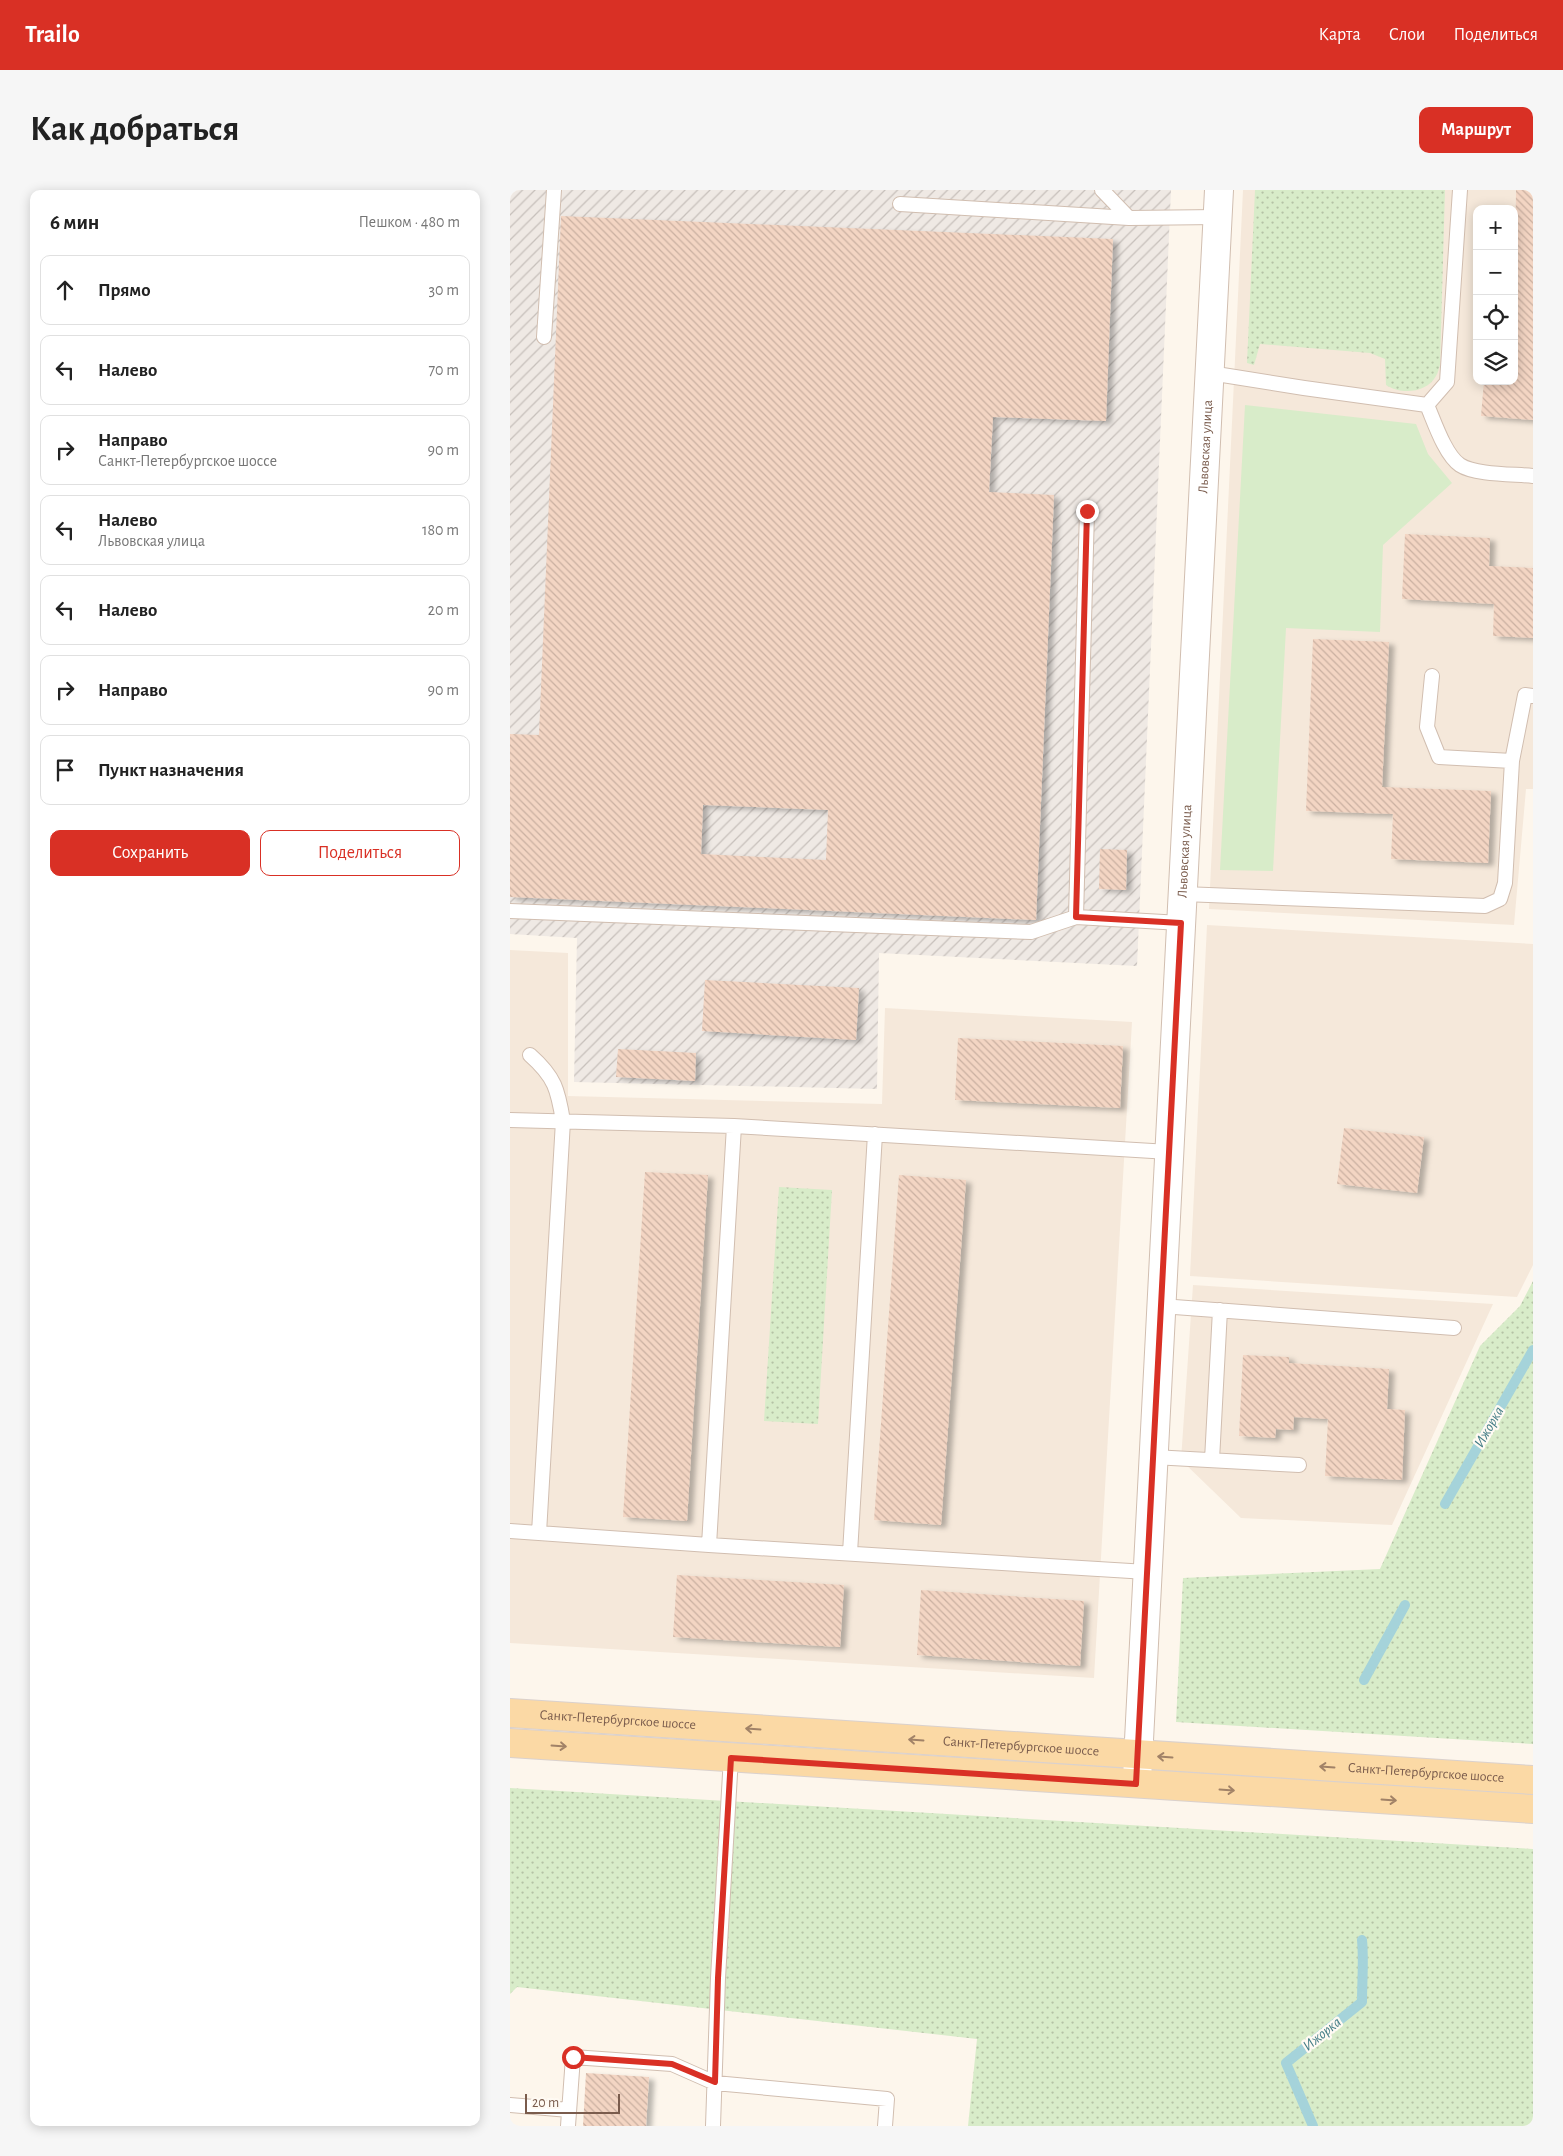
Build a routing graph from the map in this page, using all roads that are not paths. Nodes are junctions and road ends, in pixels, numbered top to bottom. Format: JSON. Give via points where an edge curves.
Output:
{"nodes":[{"id":1,"x":554,"y":190,"type":"edge"},
{"id":2,"x":1102,"y":190,"type":"edge"},
{"id":3,"x":1219,"y":190,"type":"edge"},
{"id":4,"x":1460,"y":190,"type":"edge"},
{"id":5,"x":900,"y":204,"type":"dead end"},
{"id":6,"x":1218,"y":217,"type":"junction"},
{"id":7,"x":1129,"y":218,"type":"junction"},
{"id":8,"x":544,"y":337,"type":"dead end"},
{"id":9,"x":1210,"y":373,"type":"junction"},
{"id":10,"x":1427,"y":404,"type":"junction"},
{"id":11,"x":1533,"y":476,"type":"edge"},
{"id":12,"x":1087,"y":511,"type":"dead end"},
{"id":13,"x":1432,"y":676,"type":"dead end"},
{"id":14,"x":1533,"y":696,"type":"edge"},
{"id":15,"x":1512,"y":761,"type":"junction"},
{"id":16,"x":1183,"y":894,"type":"junction"},
{"id":17,"x":510,"y":911,"type":"edge"},
{"id":18,"x":1076,"y":917,"type":"junction"},
{"id":19,"x":1181,"y":923,"type":"junction"},
{"id":20,"x":530,"y":1055,"type":"dead end"},
{"id":21,"x":510,"y":1120,"type":"edge"},
{"id":22,"x":563,"y":1121,"type":"junction"},
{"id":23,"x":734,"y":1126,"type":"junction"},
{"id":24,"x":875,"y":1134,"type":"junction"},
{"id":25,"x":1169,"y":1152,"type":"junction"},
{"id":26,"x":1161,"y":1306,"type":"junction"},
{"id":27,"x":1220,"y":1310,"type":"junction"},
{"id":28,"x":1454,"y":1328,"type":"dead end"},
{"id":29,"x":1153,"y":1457,"type":"junction"},
{"id":30,"x":1212,"y":1460,"type":"junction"},
{"id":31,"x":1299,"y":1465,"type":"dead end"},
{"id":32,"x":510,"y":1531,"type":"edge"},
{"id":33,"x":539,"y":1533,"type":"junction"},
{"id":34,"x":709,"y":1545,"type":"junction"},
{"id":35,"x":850,"y":1554,"type":"junction"},
{"id":36,"x":1147,"y":1572,"type":"junction"},
{"id":37,"x":510,"y":1713,"type":"edge"},
{"id":38,"x":510,"y":1743,"type":"edge"},
{"id":39,"x":1138,"y":1755,"type":"junction"},
{"id":40,"x":731,"y":1758,"type":"junction"},
{"id":41,"x":1533,"y":1780,"type":"edge"},
{"id":42,"x":1136,"y":1784,"type":"junction"},
{"id":43,"x":1533,"y":1809,"type":"edge"},
{"id":44,"x":715,"y":2082,"type":"junction"},
{"id":45,"x":510,"y":2105,"type":"edge"},
{"id":46,"x":569,"y":2110,"type":"junction"},
{"id":47,"x":568,"y":2126,"type":"edge"},
{"id":48,"x":713,"y":2126,"type":"edge"},
{"id":49,"x":885,"y":2126,"type":"edge"}],
"edges":[{"from":1,"to":8,"type":"lane"},
{"from":2,"to":7,"type":"lane"},
{"from":3,"to":6,"type":"street","name":"Львовская улица"},
{"from":4,"to":10,"type":"lane","via":[[1448,382]]},
{"from":5,"to":7,"type":"lane"},
{"from":6,"to":7,"type":"lane"},
{"from":6,"to":9,"type":"street","name":"Львовская улица"},
{"from":9,"to":10,"type":"lane"},
{"from":9,"to":16,"type":"street","name":"Львовская улица"},
{"from":10,"to":11,"type":"lane","via":[[1443,444],[1460,465],[1486,472]]},
{"from":12,"to":18,"type":"lane"},
{"from":13,"to":15,"type":"lane","via":[[1427,727],[1439,757]]},
{"from":14,"to":15,"type":"lane","via":[[1525,695]]},
{"from":15,"to":16,"type":"lane","via":[[1505,883],[1500,899],[1485,906]]},
{"from":16,"to":19,"type":"street","name":"Львовская улица"},
{"from":17,"to":18,"type":"lane","via":[[1031,932]]},
{"from":18,"to":19,"type":"lane"},
{"from":19,"to":25,"type":"street","name":"Львовская улица"},
{"from":20,"to":22,"type":"lane","via":[[546,1069],[559,1094]]},
{"from":21,"to":22,"type":"lane"},
{"from":22,"to":23,"type":"lane"},
{"from":22,"to":33,"type":"lane"},
{"from":23,"to":24,"type":"lane"},
{"from":23,"to":34,"type":"lane"},
{"from":24,"to":25,"type":"lane"},
{"from":24,"to":35,"type":"lane"},
{"from":25,"to":26,"type":"street","name":"Львовская улица"},
{"from":26,"to":27,"type":"lane"},
{"from":26,"to":29,"type":"street","name":"Львовская улица"},
{"from":27,"to":28,"type":"lane"},
{"from":27,"to":30,"type":"lane"},
{"from":29,"to":30,"type":"lane"},
{"from":29,"to":36,"type":"street","name":"Львовская улица"},
{"from":30,"to":31,"type":"lane"},
{"from":32,"to":33,"type":"lane"},
{"from":33,"to":34,"type":"lane"},
{"from":34,"to":35,"type":"lane"},
{"from":35,"to":36,"type":"lane"},
{"from":36,"to":39,"type":"street","name":"Львовская улица"},
{"from":39,"to":37,"type":"main road","name":"Санкт-Петербургское шоссе","one_way":true},
{"from":38,"to":40,"type":"main road","name":"Санкт-Петербургское шоссе","one_way":true},
{"from":41,"to":39,"type":"main road","name":"Санкт-Петербургское шоссе","one_way":true},
{"from":39,"to":42,"type":"street","name":"Львовская улица"},
{"from":40,"to":42,"type":"main road","name":"Санкт-Петербургское шоссе"},
{"from":40,"to":44,"type":"lane"},
{"from":42,"to":43,"type":"main road","name":"Санкт-Петербургское шоссе","one_way":true},
{"from":44,"to":46,"type":"lane","via":[[672,2064],[573,2057]]},
{"from":44,"to":48,"type":"lane"},
{"from":44,"to":49,"type":"lane","via":[[887,2099]]},
{"from":45,"to":46,"type":"lane"},
{"from":46,"to":47,"type":"lane"}]}
